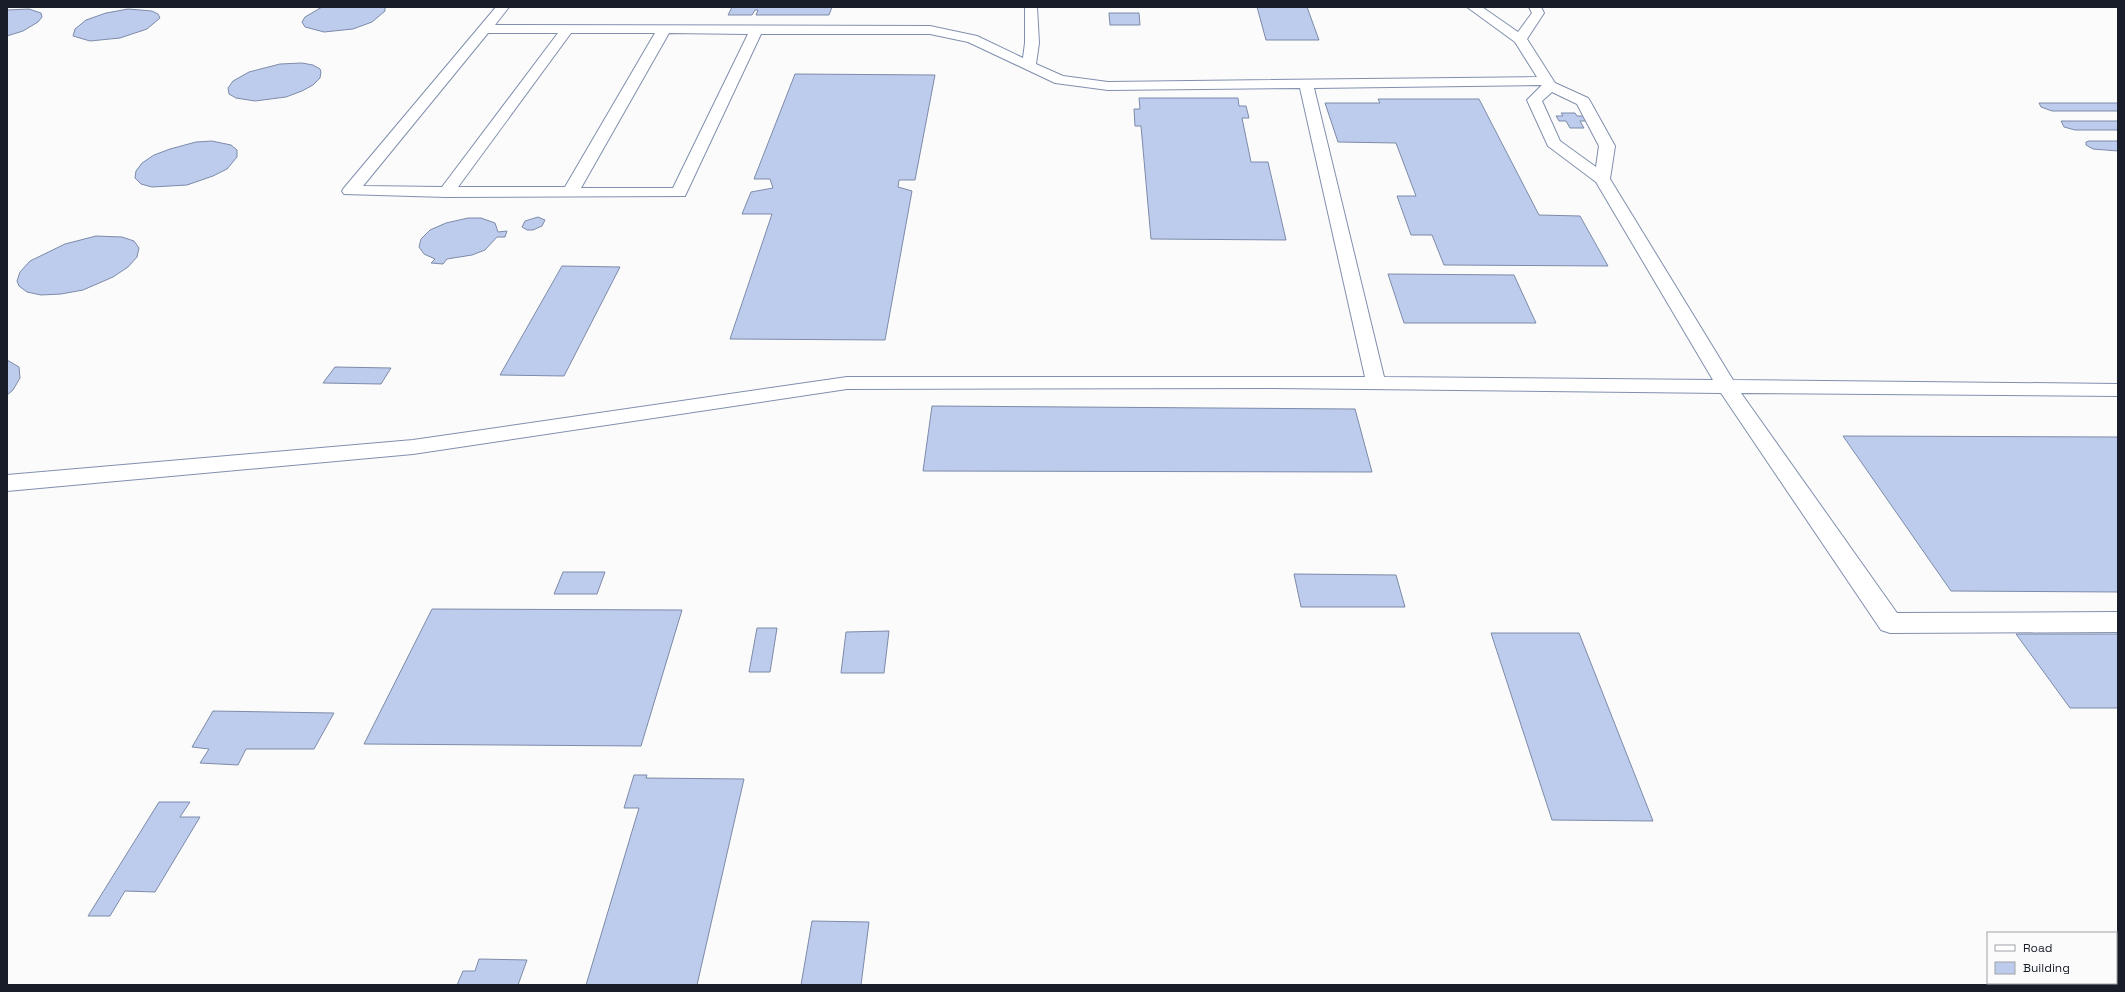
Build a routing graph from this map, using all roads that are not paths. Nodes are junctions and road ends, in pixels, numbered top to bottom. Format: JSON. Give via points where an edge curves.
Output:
{"nodes":[{"id":1,"x":503,"y":7,"type":"edge"},
{"id":2,"x":1031,"y":7,"type":"edge"},
{"id":3,"x":1473,"y":7,"type":"edge"},
{"id":4,"x":1535,"y":7,"type":"edge"},
{"id":5,"x":484,"y":29,"type":"junction"},
{"id":6,"x":567,"y":30,"type":"junction"},
{"id":7,"x":664,"y":30,"type":"junction"},
{"id":8,"x":756,"y":30,"type":"junction"},
{"id":9,"x":1520,"y":39,"type":"junction"},
{"id":10,"x":1029,"y":67,"type":"junction"},
{"id":11,"x":1548,"y":83,"type":"junction"},
{"id":12,"x":1306,"y":84,"type":"junction"},
{"id":13,"x":1602,"y":179,"type":"junction"},
{"id":14,"x":446,"y":192,"type":"junction"},
{"id":15,"x":570,"y":192,"type":"junction"},
{"id":16,"x":1376,"y":383,"type":"junction"},
{"id":17,"x":1727,"y":387,"type":"junction"},
{"id":18,"x":2118,"y":390,"type":"edge"},
{"id":19,"x":7,"y":483,"type":"edge"},
{"id":20,"x":2118,"y":622,"type":"edge"}],
"edges":[{"from":1,"to":5,"type":"lane"},
{"from":2,"to":10,"type":"lane","via":[[1032,42]]},
{"from":3,"to":9,"type":"lane"},
{"from":4,"to":9,"type":"lane","via":[[1538,13]]},
{"from":5,"to":6,"type":"lane"},
{"from":5,"to":14,"type":"lane","via":[[350,191]]},
{"from":6,"to":7,"type":"lane"},
{"from":6,"to":14,"type":"lane"},
{"from":7,"to":8,"type":"lane"},
{"from":7,"to":15,"type":"lane"},
{"from":8,"to":10,"type":"lane","via":[[930,30],[972,39]]},
{"from":8,"to":15,"type":"lane","via":[[679,193]]},
{"from":9,"to":11,"type":"lane"},
{"from":10,"to":12,"type":"lane","via":[[1060,80],[1108,86]]},
{"from":11,"to":12,"type":"lane"},
{"from":11,"to":13,"type":"lane","via":[[1583,101],[1607,146]]},
{"from":11,"to":13,"type":"lane","via":[[1534,100],[1553,143]]},
{"from":12,"to":16,"type":"lane"},
{"from":13,"to":17,"type":"lane"},
{"from":14,"to":15,"type":"lane"},
{"from":16,"to":17,"type":"lane"},
{"from":16,"to":19,"type":"lane","via":[[847,383],[413,447]]},
{"from":17,"to":18,"type":"lane"},
{"from":17,"to":20,"type":"lane","via":[[1890,623]]}]}
